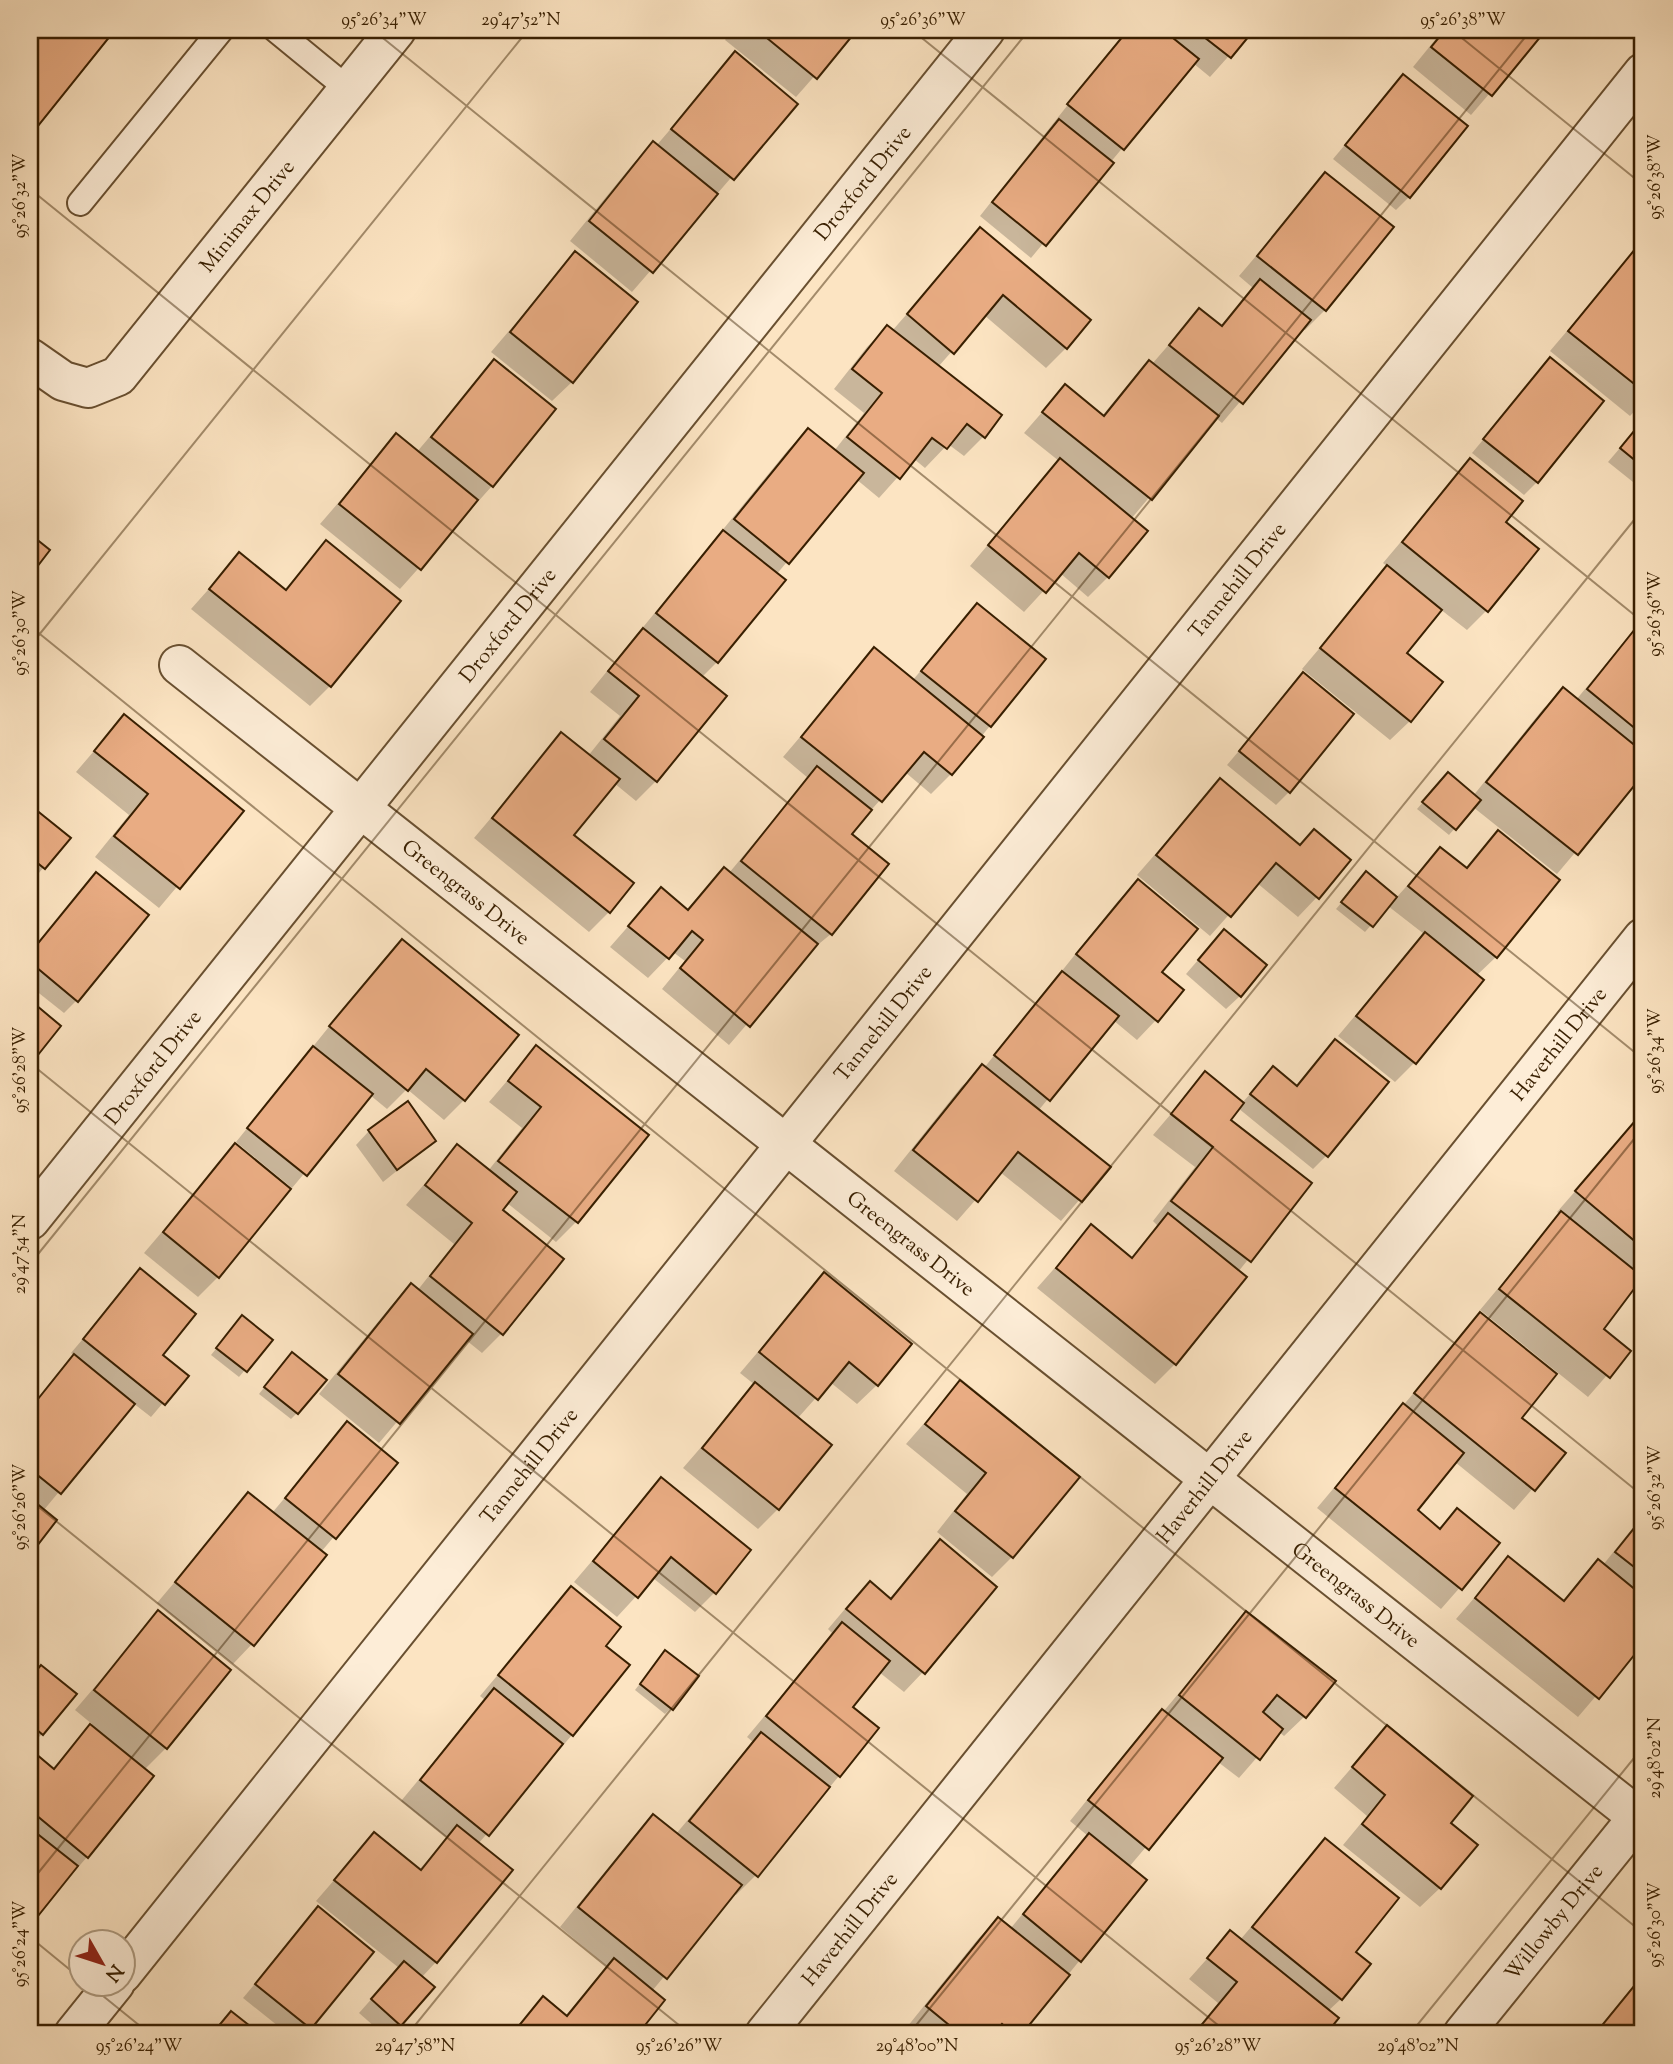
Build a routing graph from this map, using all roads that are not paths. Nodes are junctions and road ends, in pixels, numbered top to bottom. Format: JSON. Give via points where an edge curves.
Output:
{"nodes":[{"id":1,"x":221,"y":30,"type":"edge"},
{"id":2,"x":276,"y":30,"type":"edge"},
{"id":3,"x":396,"y":30,"type":"edge"},
{"id":4,"x":985,"y":30,"type":"edge"},
{"id":5,"x":1643,"y":73,"type":"edge"},
{"id":6,"x":348,"y":89,"type":"junction"},
{"id":7,"x":79,"y":204,"type":"dead end"},
{"id":8,"x":30,"y":358,"type":"edge"},
{"id":9,"x":179,"y":666,"type":"dead end"},
{"id":10,"x":359,"y":807,"type":"junction"},
{"id":11,"x":1643,"y":938,"type":"edge"},
{"id":12,"x":786,"y":1144,"type":"junction"},
{"id":13,"x":30,"y":1220,"type":"edge"},
{"id":14,"x":1210,"y":1479,"type":"junction"},
{"id":15,"x":1642,"y":1816,"type":"edge"},
{"id":16,"x":136,"y":1956,"type":"edge"},
{"id":17,"x":104,"y":1997,"type":"edge"},
{"id":18,"x":74,"y":2034,"type":"edge"},
{"id":19,"x":765,"y":2034,"type":"edge"},
{"id":20,"x":1463,"y":2034,"type":"edge"}],
"edges":[{"from":1,"to":7,"type":"lane"},
{"from":2,"to":6,"type":"lane"},
{"from":3,"to":6,"type":"street","name":"Minimax Drive"},
{"from":4,"to":10,"type":"street","name":"Droxford Drive"},
{"from":5,"to":12,"type":"street","name":"Tannehill Drive"},
{"from":6,"to":8,"type":"street","name":"Minimax Drive","via":[[118,376],[88,388],[63,381]]},
{"from":9,"to":10,"type":"street","name":"Greengrass Drive"},
{"from":10,"to":12,"type":"street","name":"Greengrass Drive"},
{"from":10,"to":13,"type":"street","name":"Droxford Drive"},
{"from":11,"to":14,"type":"street","name":"Haverhill Drive"},
{"from":12,"to":14,"type":"street","name":"Greengrass Drive"},
{"from":12,"to":16,"type":"street","name":"Tannehill Drive"},
{"from":14,"to":15,"type":"street","name":"Greengrass Drive"},
{"from":14,"to":19,"type":"street","name":"Haverhill Drive"},
{"from":15,"to":20,"type":"street","name":"Willowby Drive"},
{"from":17,"to":18,"type":"street"}]}
